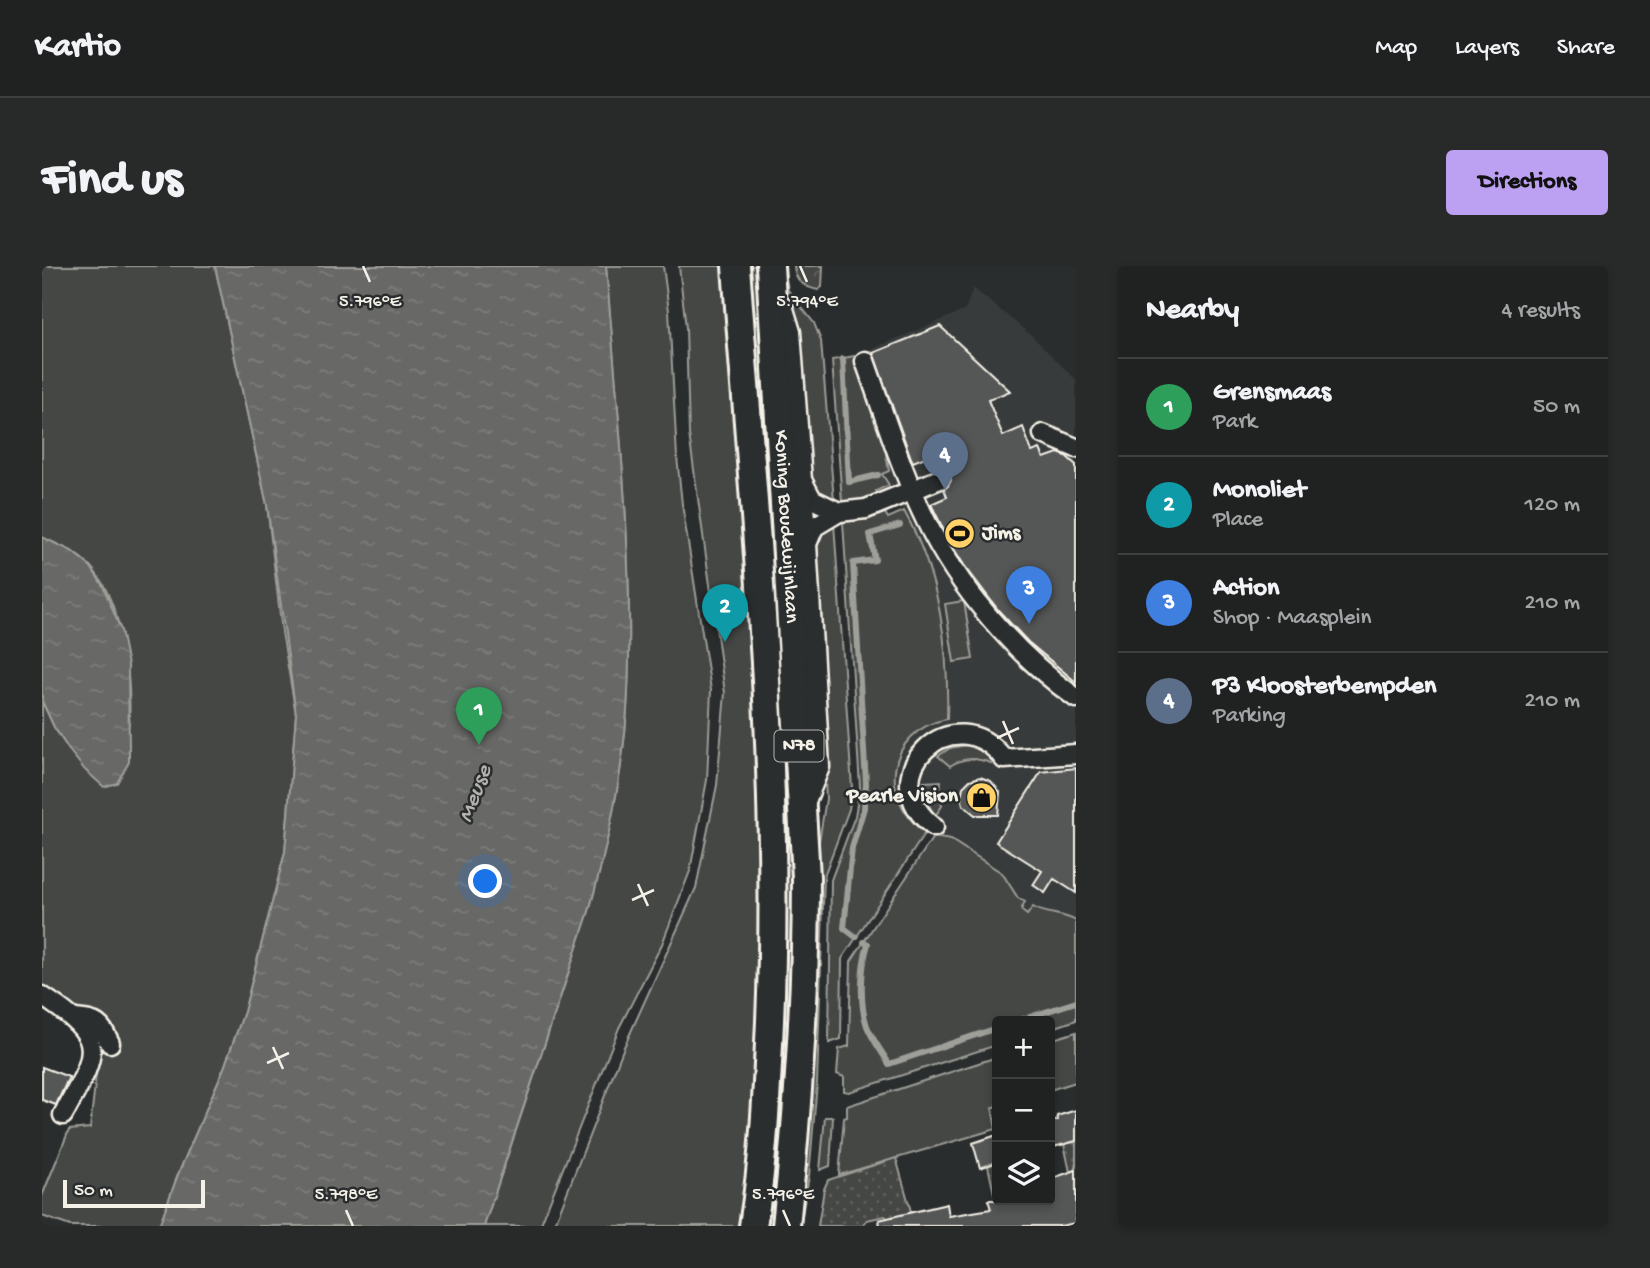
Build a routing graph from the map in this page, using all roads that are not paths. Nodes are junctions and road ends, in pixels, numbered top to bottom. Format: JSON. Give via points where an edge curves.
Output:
{"nodes":[{"id":1,"x":736,"y":266,"type":"edge"},
{"id":2,"x":770,"y":266,"type":"edge"},
{"id":3,"x":772,"y":292,"type":"junction"},
{"id":4,"x":865,"y":361,"type":"dead end"},
{"id":5,"x":1043,"y":434,"type":"dead end"},
{"id":6,"x":1076,"y":447,"type":"edge"},
{"id":7,"x":940,"y":479,"type":"dead end"},
{"id":8,"x":802,"y":480,"type":"junction"},
{"id":9,"x":904,"y":493,"type":"junction"},
{"id":10,"x":839,"y":512,"type":"junction"},
{"id":11,"x":807,"y":544,"type":"junction"},
{"id":12,"x":1076,"y":698,"type":"edge"},
{"id":13,"x":1076,"y":754,"type":"edge"},
{"id":14,"x":770,"y":773,"type":"junction"},
{"id":15,"x":807,"y":792,"type":"junction"},
{"id":16,"x":934,"y":827,"type":"dead end"},
{"id":17,"x":42,"y":996,"type":"edge"},
{"id":18,"x":75,"y":1019,"type":"junction"},
{"id":19,"x":110,"y":1043,"type":"dead end"},
{"id":20,"x":63,"y":1115,"type":"dead end"},
{"id":21,"x":754,"y":1226,"type":"edge"},
{"id":22,"x":786,"y":1226,"type":"edge"}],
"edges":[{"from":1,"to":14,"type":"main road","name":"Koning Boudewijnlaan","number":"N78"},
{"from":2,"to":3,"type":"main road","name":"Koning Boudewijnlaan","number":"N78"},
{"from":3,"to":8,"type":"street","via":[[784,309],[791,332]]},
{"from":3,"to":15,"type":"main road","name":"Koning Boudewijnlaan","number":"N78"},
{"from":4,"to":9,"type":"street"},
{"from":5,"to":6,"type":"street"},
{"from":7,"to":9,"type":"street"},
{"from":8,"to":10,"type":"street","via":[[812,499]]},
{"from":8,"to":11,"type":"street"},
{"from":9,"to":10,"type":"street","via":[[866,509]]},
{"from":9,"to":12,"type":"street","via":[[984,609],[1035,664]]},
{"from":10,"to":11,"type":"street","via":[[814,527]]},
{"from":11,"to":15,"type":"street","via":[[820,767]]},
{"from":13,"to":16,"type":"street","via":[[1004,759],[987,741],[972,735],[935,741],[916,759],[910,782],[914,805]]},
{"from":14,"to":15,"type":"street","via":[[785,787]]},
{"from":14,"to":21,"type":"main road","name":"Koning Boudewijnlaan","number":"N78","via":[[774,948]]},
{"from":15,"to":22,"type":"main road","name":"Koning Boudewijnlaan","number":"N78","via":[[806,956]]},
{"from":17,"to":18,"type":"street"},
{"from":18,"to":19,"type":"street","via":[[94,1021]]},
{"from":18,"to":20,"type":"street","via":[[87,1033],[90,1059]]}]}
